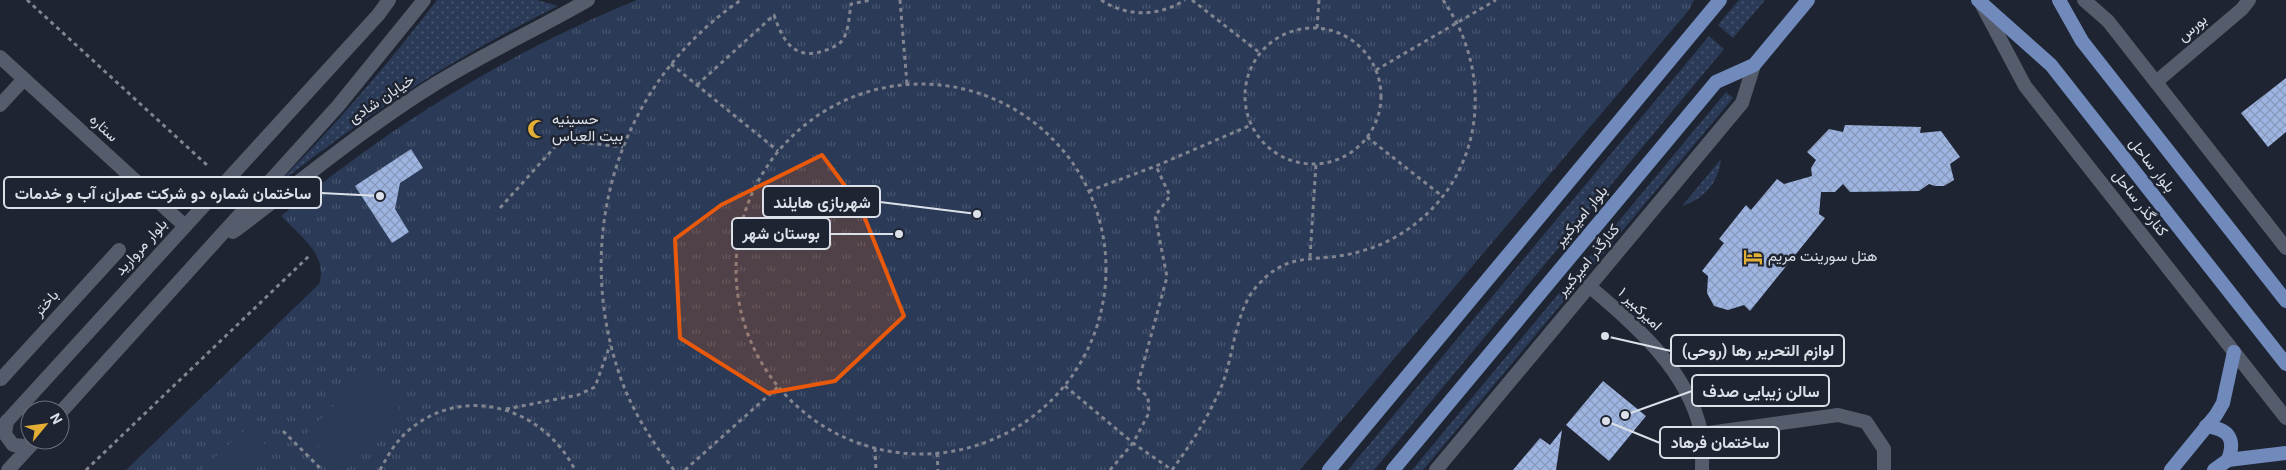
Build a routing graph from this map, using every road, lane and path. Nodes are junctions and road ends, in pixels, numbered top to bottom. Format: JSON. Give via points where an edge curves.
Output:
{"nodes":[{"id":1,"x":27,"y":0,"type":"edge"},
{"id":2,"x":389,"y":0,"type":"edge"},
{"id":3,"x":424,"y":0,"type":"edge"},
{"id":4,"x":588,"y":0,"type":"edge"},
{"id":5,"x":741,"y":0,"type":"edge"},
{"id":6,"x":871,"y":0,"type":"edge"},
{"id":7,"x":900,"y":0,"type":"edge"},
{"id":8,"x":1101,"y":0,"type":"edge"},
{"id":9,"x":1184,"y":0,"type":"edge"},
{"id":10,"x":1192,"y":0,"type":"edge"},
{"id":11,"x":1319,"y":0,"type":"edge"},
{"id":12,"x":1444,"y":0,"type":"edge"},
{"id":13,"x":1496,"y":0,"type":"edge"},
{"id":14,"x":1720,"y":0,"type":"edge"},
{"id":15,"x":1808,"y":0,"type":"edge"},
{"id":16,"x":2060,"y":0,"type":"edge"},
{"id":17,"x":2084,"y":0,"type":"edge"},
{"id":18,"x":2249,"y":0,"type":"edge"},
{"id":19,"x":1980,"y":1,"type":"edge"},
{"id":20,"x":1458,"y":22,"type":"junction"},
{"id":21,"x":1316,"y":28,"type":"junction"},
{"id":22,"x":1260,"y":53,"type":"junction"},
{"id":23,"x":0,"y":56,"type":"edge"},
{"id":24,"x":671,"y":64,"type":"junction"},
{"id":25,"x":1754,"y":65,"type":"junction"},
{"id":26,"x":1376,"y":70,"type":"junction"},
{"id":27,"x":24,"y":78,"type":"junction"},
{"id":28,"x":2156,"y":82,"type":"junction"},
{"id":29,"x":697,"y":84,"type":"junction"},
{"id":30,"x":907,"y":84,"type":"junction"},
{"id":31,"x":0,"y":105,"type":"edge"},
{"id":32,"x":1252,"y":125,"type":"junction"},
{"id":33,"x":1367,"y":137,"type":"junction"},
{"id":34,"x":623,"y":147,"type":"junction"},
{"id":35,"x":778,"y":151,"type":"junction"},
{"id":36,"x":1316,"y":164,"type":"junction"},
{"id":37,"x":208,"y":166,"type":"dead end"},
{"id":38,"x":1156,"y":166,"type":"junction"},
{"id":39,"x":1089,"y":191,"type":"junction"},
{"id":40,"x":1442,"y":196,"type":"junction"},
{"id":41,"x":500,"y":208,"type":"dead end"},
{"id":42,"x":184,"y":226,"type":"junction"},
{"id":43,"x":2286,"y":248,"type":"edge"},
{"id":44,"x":119,"y":250,"type":"dead end"},
{"id":45,"x":209,"y":251,"type":"junction"},
{"id":46,"x":309,"y":256,"type":"dead end"},
{"id":47,"x":1310,"y":257,"type":"junction"},
{"id":48,"x":1589,"y":286,"type":"junction"},
{"id":49,"x":2286,"y":301,"type":"edge"},
{"id":50,"x":610,"y":344,"type":"junction"},
{"id":51,"x":2234,"y":352,"type":"junction"},
{"id":52,"x":2286,"y":364,"type":"edge"},
{"id":53,"x":0,"y":378,"type":"edge"},
{"id":54,"x":779,"y":386,"type":"junction"},
{"id":55,"x":1066,"y":386,"type":"junction"},
{"id":56,"x":70,"y":402,"type":"edge"},
{"id":57,"x":506,"y":409,"type":"junction"},
{"id":58,"x":2286,"y":418,"type":"edge"},
{"id":59,"x":3,"y":425,"type":"edge"},
{"id":60,"x":2206,"y":426,"type":"junction"},
{"id":61,"x":283,"y":431,"type":"dead end"},
{"id":62,"x":1701,"y":434,"type":"junction"},
{"id":63,"x":1133,"y":443,"type":"junction"},
{"id":64,"x":20,"y":445,"type":"edge"},
{"id":65,"x":875,"y":448,"type":"junction"},
{"id":66,"x":26,"y":450,"type":"edge"},
{"id":67,"x":2286,"y":452,"type":"edge"},
{"id":68,"x":937,"y":454,"type":"junction"},
{"id":69,"x":2228,"y":460,"type":"junction"},
{"id":70,"x":8,"y":470,"type":"edge"},
{"id":71,"x":86,"y":470,"type":"edge"},
{"id":72,"x":322,"y":470,"type":"edge"},
{"id":73,"x":380,"y":470,"type":"edge"},
{"id":74,"x":575,"y":470,"type":"edge"},
{"id":75,"x":674,"y":470,"type":"edge"},
{"id":76,"x":684,"y":470,"type":"edge"},
{"id":77,"x":876,"y":470,"type":"edge"},
{"id":78,"x":938,"y":470,"type":"edge"},
{"id":79,"x":1110,"y":470,"type":"edge"},
{"id":80,"x":1172,"y":470,"type":"edge"},
{"id":81,"x":1329,"y":470,"type":"edge"},
{"id":82,"x":1393,"y":470,"type":"edge"},
{"id":83,"x":1436,"y":470,"type":"edge"},
{"id":84,"x":1702,"y":470,"type":"edge"},
{"id":85,"x":1884,"y":470,"type":"edge"},
{"id":86,"x":2172,"y":470,"type":"edge"},
{"id":87,"x":2214,"y":470,"type":"edge"}],
"edges":[{"from":1,"to":37,"type":"path"},
{"from":2,"to":42,"type":"street","name":"بلوار مروارید"},
{"from":3,"to":45,"type":"street","via":[[350,93]]},
{"from":4,"to":45,"type":"street","name":"خیابان شادی","via":[[475,60],[392,112]]},
{"from":5,"to":24,"type":"path","via":[[696,36]]},
{"from":6,"to":29,"type":"path","via":[[851,4],[841,41],[822,52],[800,53],[789,45],[783,39],[774,15]]},
{"from":7,"to":30,"type":"path"},
{"from":8,"to":9,"type":"path","via":[[1137,13],[1164,10]]},
{"from":10,"to":22,"type":"path"},
{"from":11,"to":21,"type":"path"},
{"from":12,"to":20,"type":"path"},
{"from":13,"to":20,"type":"path"},
{"from":14,"to":81,"type":"main road"},
{"from":15,"to":25,"type":"main road","name":"بلوار امیرکبیر"},
{"from":16,"to":49,"type":"main road","name":"بلوار ساحل","via":[[2082,41]]},
{"from":17,"to":28,"type":"street","via":[[2108,21]]},
{"from":18,"to":28,"type":"street","name":"بورس"},
{"from":19,"to":51,"type":"street","name":"کنارگذر ساحل","via":[[2026,86]]},
{"from":19,"to":52,"type":"main road","name":"بلوار ساحل","via":[[2051,65]]},
{"from":20,"to":26,"type":"path"},
{"from":20,"to":40,"type":"path","via":[[1474,69],[1476,107],[1472,136],[1462,164]]},
{"from":21,"to":22,"type":"path","via":[[1285,34]]},
{"from":21,"to":26,"type":"path","via":[[1346,36],[1358,45]]},
{"from":22,"to":32,"type":"path","via":[[1248,74],[1246,86],[1246,110]]},
{"from":23,"to":27,"type":"street","name":"ستاره"},
{"from":24,"to":29,"type":"path"},
{"from":24,"to":34,"type":"path","via":[[650,94]]},
{"from":25,"to":48,"type":"street","name":"کنارگذر امیرکبیر","via":[[1742,103]]},
{"from":25,"to":82,"type":"main road","name":"بلوار امیرکبیر","via":[[1716,82]]},
{"from":26,"to":33,"type":"path","via":[[1381,98],[1379,112]]},
{"from":27,"to":31,"type":"street"},
{"from":27,"to":42,"type":"street","name":"ستاره"},
{"from":28,"to":43,"type":"street"},
{"from":29,"to":35,"type":"path"},
{"from":30,"to":35,"type":"path","via":[[865,92],[839,103],[808,121]]},
{"from":30,"to":39,"type":"path","via":[[929,83],[967,90],[996,99],[1016,110],[1065,152]]},
{"from":32,"to":36,"type":"path","via":[[1271,150],[1300,163]]},
{"from":32,"to":38,"type":"path"},
{"from":33,"to":36,"type":"path","via":[[1339,159]]},
{"from":33,"to":40,"type":"path"},
{"from":34,"to":41,"type":"path","via":[[561,140]]},
{"from":34,"to":50,"type":"path","via":[[608,196],[602,233],[600,271]]},
{"from":35,"to":54,"type":"path","via":[[763,172],[749,202],[738,243],[736,268],[744,319],[760,358]]},
{"from":36,"to":47,"type":"path"},
{"from":38,"to":39,"type":"path"},
{"from":38,"to":63,"type":"path","via":[[1170,196],[1155,216],[1167,277],[1137,387],[1148,397],[1149,412]]},
{"from":39,"to":55,"type":"path","via":[[1104,244],[1104,294],[1091,343]]},
{"from":40,"to":47,"type":"path","via":[[1416,222],[1386,242],[1351,254]]},
{"from":42,"to":59,"type":"street","name":"بلوار مروارید"},
{"from":44,"to":53,"type":"street","name":"باختر"},
{"from":45,"to":56,"type":"street"},
{"from":46,"to":71,"type":"path"},
{"from":47,"to":80,"type":"path","via":[[1274,271],[1255,288],[1242,311],[1233,352],[1208,416]]},
{"from":48,"to":62,"type":"street","name":"امیرکبیر ۱","via":[[1638,331],[1682,382],[1696,413]]},
{"from":48,"to":83,"type":"street","name":"کنارگذر امیرکبیر"},
{"from":50,"to":57,"type":"path","via":[[594,387],[578,395]]},
{"from":50,"to":75,"type":"path","via":[[621,380],[637,414]]},
{"from":51,"to":58,"type":"street","name":"کنارگذر ساحل"},
{"from":51,"to":60,"type":"main road","via":[[2223,403]]},
{"from":54,"to":65,"type":"path","via":[[811,417],[850,439]]},
{"from":54,"to":76,"type":"path"},
{"from":55,"to":63,"type":"path"},
{"from":55,"to":68,"type":"path","via":[[1029,420],[1008,433],[977,445]]},
{"from":57,"to":73,"type":"path","via":[[481,406],[455,408],[430,416],[409,430],[391,449]]},
{"from":57,"to":74,"type":"path","via":[[551,435]]},
{"from":59,"to":64,"type":"street","via":[[13,444]]},
{"from":60,"to":69,"type":"main road","via":[[2225,432],[2231,441]]},
{"from":60,"to":86,"type":"main road"},
{"from":61,"to":72,"type":"path"},
{"from":62,"to":84,"type":"street","name":"امیرکبیر ۱"},
{"from":62,"to":85,"type":"street","via":[[1838,415],[1866,422],[1884,449]]},
{"from":63,"to":79,"type":"path"},
{"from":63,"to":80,"type":"path"},
{"from":65,"to":68,"type":"path"},
{"from":65,"to":77,"type":"path"},
{"from":66,"to":70,"type":"street"},
{"from":67,"to":69,"type":"main road"},
{"from":68,"to":78,"type":"path"},
{"from":69,"to":87,"type":"main road"}]}
